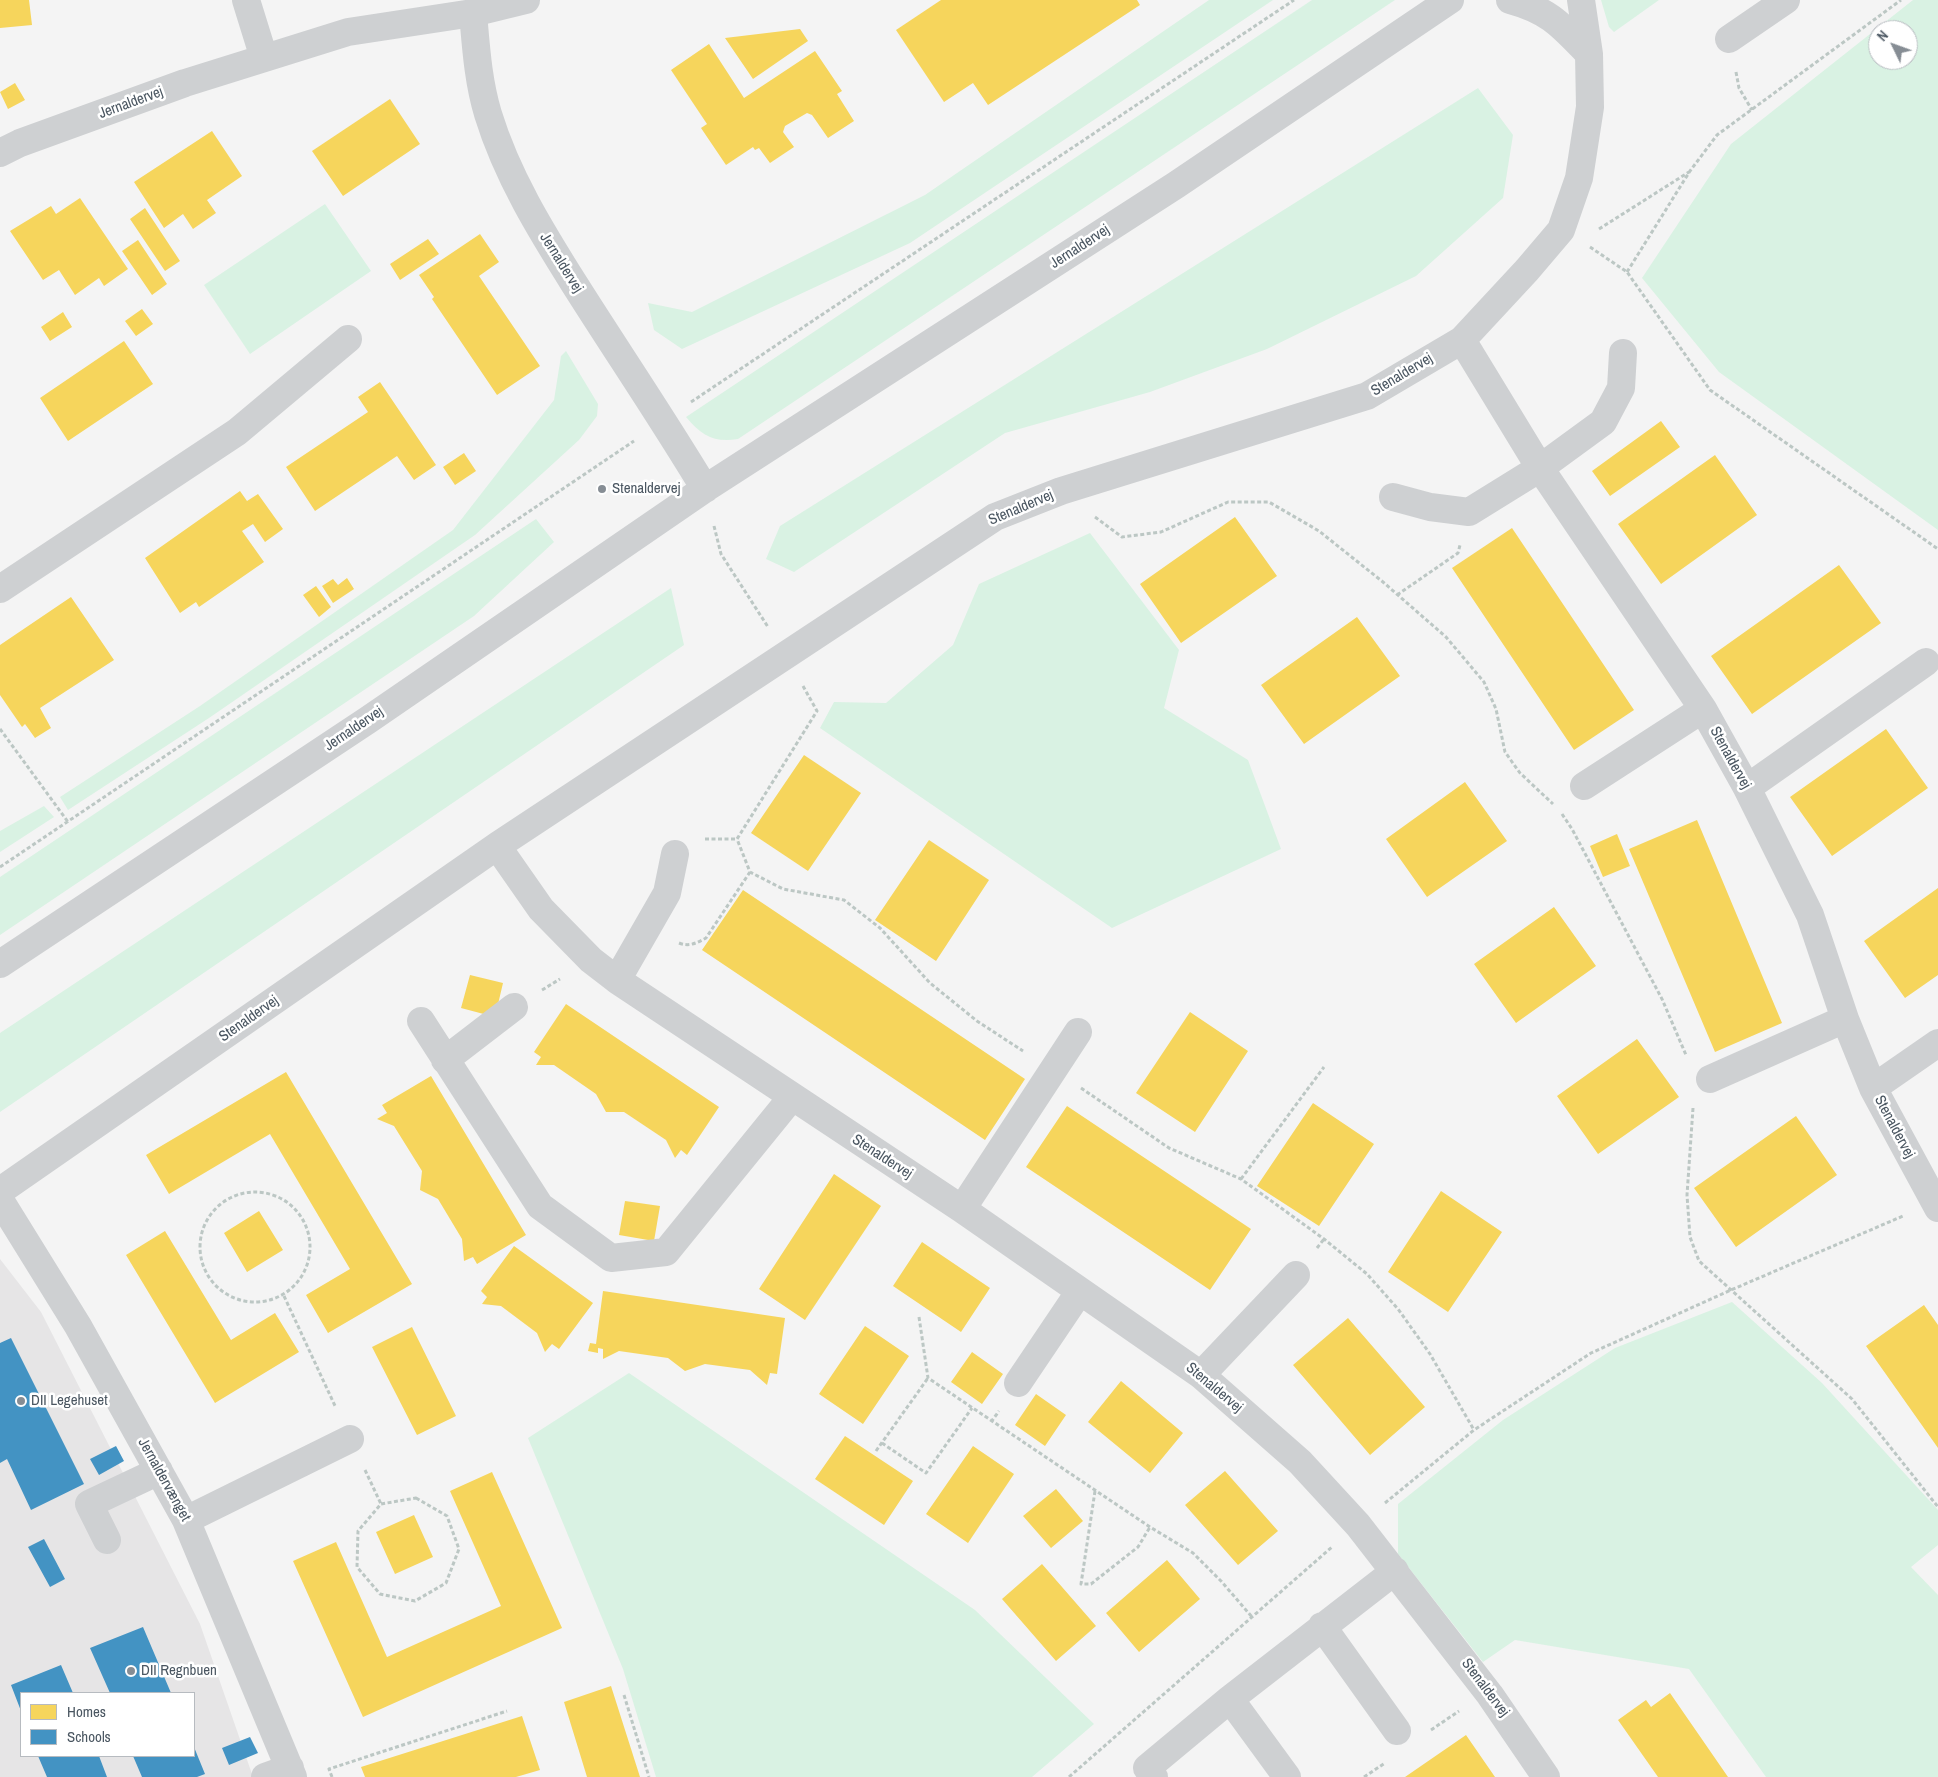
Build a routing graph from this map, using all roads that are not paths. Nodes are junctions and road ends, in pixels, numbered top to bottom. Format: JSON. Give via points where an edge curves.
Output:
{"nodes":[{"id":1,"x":246,"y":0,"type":"edge"},
{"id":2,"x":526,"y":0,"type":"edge"},
{"id":3,"x":1450,"y":0,"type":"edge"},
{"id":4,"x":1510,"y":0,"type":"edge"},
{"id":5,"x":1581,"y":0,"type":"edge"},
{"id":6,"x":1786,"y":0,"type":"edge"},
{"id":7,"x":473,"y":13,"type":"junction"},
{"id":8,"x":1729,"y":40,"type":"road end"},
{"id":9,"x":1589,"y":54,"type":"junction"},
{"id":10,"x":264,"y":58,"type":"junction"},
{"id":11,"x":0,"y":153,"type":"edge"},
{"id":12,"x":348,"y":339,"type":"dead end"},
{"id":13,"x":1462,"y":340,"type":"junction"},
{"id":14,"x":1623,"y":353,"type":"dead end"},
{"id":15,"x":1540,"y":468,"type":"junction"},
{"id":16,"x":705,"y":489,"type":"junction"},
{"id":17,"x":1393,"y":497,"type":"dead end"},
{"id":18,"x":0,"y":590,"type":"edge"},
{"id":19,"x":1926,"y":662,"type":"dead end"},
{"id":20,"x":1703,"y":709,"type":"junction"},
{"id":21,"x":1584,"y":786,"type":"dead end"},
{"id":22,"x":1747,"y":788,"type":"junction"},
{"id":23,"x":497,"y":846,"type":"junction"},
{"id":24,"x":675,"y":854,"type":"dead end"},
{"id":25,"x":0,"y":964,"type":"edge"},
{"id":26,"x":617,"y":980,"type":"junction"},
{"id":27,"x":514,"y":1007,"type":"road end"},
{"id":28,"x":1845,"y":1019,"type":"junction"},
{"id":29,"x":421,"y":1021,"type":"dead end"},
{"id":30,"x":1078,"y":1032,"type":"dead end"},
{"id":31,"x":1938,"y":1042,"type":"edge"},
{"id":32,"x":445,"y":1060,"type":"junction"},
{"id":33,"x":1710,"y":1079,"type":"dead end"},
{"id":34,"x":1873,"y":1088,"type":"junction"},
{"id":35,"x":792,"y":1097,"type":"junction"},
{"id":36,"x":0,"y":1191,"type":"edge"},
{"id":37,"x":0,"y":1200,"type":"edge"},
{"id":38,"x":1936,"y":1206,"type":"edge"},
{"id":39,"x":962,"y":1209,"type":"junction"},
{"id":40,"x":1296,"y":1275,"type":"dead end"},
{"id":41,"x":1080,"y":1291,"type":"junction"},
{"id":42,"x":1201,"y":1375,"type":"junction"},
{"id":43,"x":1018,"y":1383,"type":"dead end"},
{"id":44,"x":350,"y":1439,"type":"road end"},
{"id":45,"x":159,"y":1471,"type":"junction"},
{"id":46,"x":186,"y":1520,"type":"junction"},
{"id":47,"x":107,"y":1540,"type":"dead end"},
{"id":48,"x":1395,"y":1571,"type":"junction"},
{"id":49,"x":1322,"y":1626,"type":"junction"},
{"id":50,"x":1230,"y":1699,"type":"junction"},
{"id":51,"x":1397,"y":1731,"type":"dead end"},
{"id":52,"x":283,"y":1774,"type":"edge"},
{"id":53,"x":1154,"y":1777,"type":"edge"},
{"id":54,"x":1287,"y":1777,"type":"edge"},
{"id":55,"x":1546,"y":1777,"type":"edge"}],
"edges":[{"from":1,"to":10,"type":"street"},
{"from":2,"to":7,"type":"street","name":"Jernaldervej"},
{"from":3,"to":16,"type":"street","name":"Jernaldervej","via":[[1176,185]]},
{"from":4,"to":9,"type":"street","via":[[1536,7],[1559,23]]},
{"from":5,"to":9,"type":"street","name":"Stenaldervej"},
{"from":6,"to":8,"type":"street"},
{"from":7,"to":10,"type":"street","name":"Jernaldervej","via":[[348,32]]},
{"from":7,"to":16,"type":"street","name":"Jernaldervej","via":[[477,62],[488,113],[507,166],[539,228]]},
{"from":9,"to":13,"type":"street","name":"Stenaldervej","via":[[1590,107],[1579,178],[1561,230]]},
{"from":10,"to":11,"type":"street","name":"Jernaldervej","via":[[185,83]]},
{"from":12,"to":18,"type":"street","via":[[237,432]]},
{"from":13,"to":15,"type":"street","name":"Stenaldervej"},
{"from":13,"to":23,"type":"street","name":"Stenaldervej","via":[[1368,396],[1061,491],[995,517]]},
{"from":14,"to":15,"type":"street","via":[[1621,388],[1603,422]]},
{"from":15,"to":17,"type":"street","via":[[1469,512],[1430,507]]},
{"from":15,"to":20,"type":"street","name":"Stenaldervej"},
{"from":16,"to":25,"type":"street","name":"Jernaldervej","via":[[368,720]]},
{"from":19,"to":22,"type":"street"},
{"from":20,"to":21,"type":"street"},
{"from":20,"to":22,"type":"street","name":"Stenaldervej"},
{"from":22,"to":28,"type":"street","name":"Stenaldervej","via":[[1810,915]]},
{"from":23,"to":26,"type":"street","name":"Stenaldervej","via":[[541,909],[591,960]]},
{"from":23,"to":36,"type":"street","name":"Stenaldervej"},
{"from":24,"to":26,"type":"street","via":[[667,893]]},
{"from":26,"to":35,"type":"street","name":"Stenaldervej"},
{"from":27,"to":32,"type":"street"},
{"from":28,"to":33,"type":"street"},
{"from":28,"to":34,"type":"street","name":"Stenaldervej"},
{"from":29,"to":32,"type":"street"},
{"from":30,"to":39,"type":"street"},
{"from":31,"to":34,"type":"street"},
{"from":32,"to":35,"type":"street","via":[[540,1206],[611,1258],[666,1252]]},
{"from":34,"to":38,"type":"street","name":"Stenaldervej"},
{"from":35,"to":39,"type":"street","name":"Stenaldervej"},
{"from":37,"to":45,"type":"street","name":"Jernaldervænget","via":[[78,1326]]},
{"from":39,"to":41,"type":"street","name":"Stenaldervej"},
{"from":40,"to":42,"type":"street"},
{"from":41,"to":42,"type":"street","name":"Stenaldervej"},
{"from":41,"to":43,"type":"street"},
{"from":42,"to":48,"type":"street","name":"Stenaldervej","via":[[1300,1462]]},
{"from":44,"to":46,"type":"street"},
{"from":45,"to":46,"type":"street","name":"Jernaldervænget"},
{"from":45,"to":47,"type":"street","via":[[89,1504]]},
{"from":46,"to":52,"type":"street","name":"Jernaldervænget"},
{"from":48,"to":49,"type":"street"},
{"from":48,"to":55,"type":"street","name":"Stenaldervej","via":[[1490,1695]]},
{"from":49,"to":50,"type":"street"},
{"from":49,"to":51,"type":"street"},
{"from":50,"to":53,"type":"street","via":[[1147,1768]]},
{"from":50,"to":54,"type":"street"}]}
